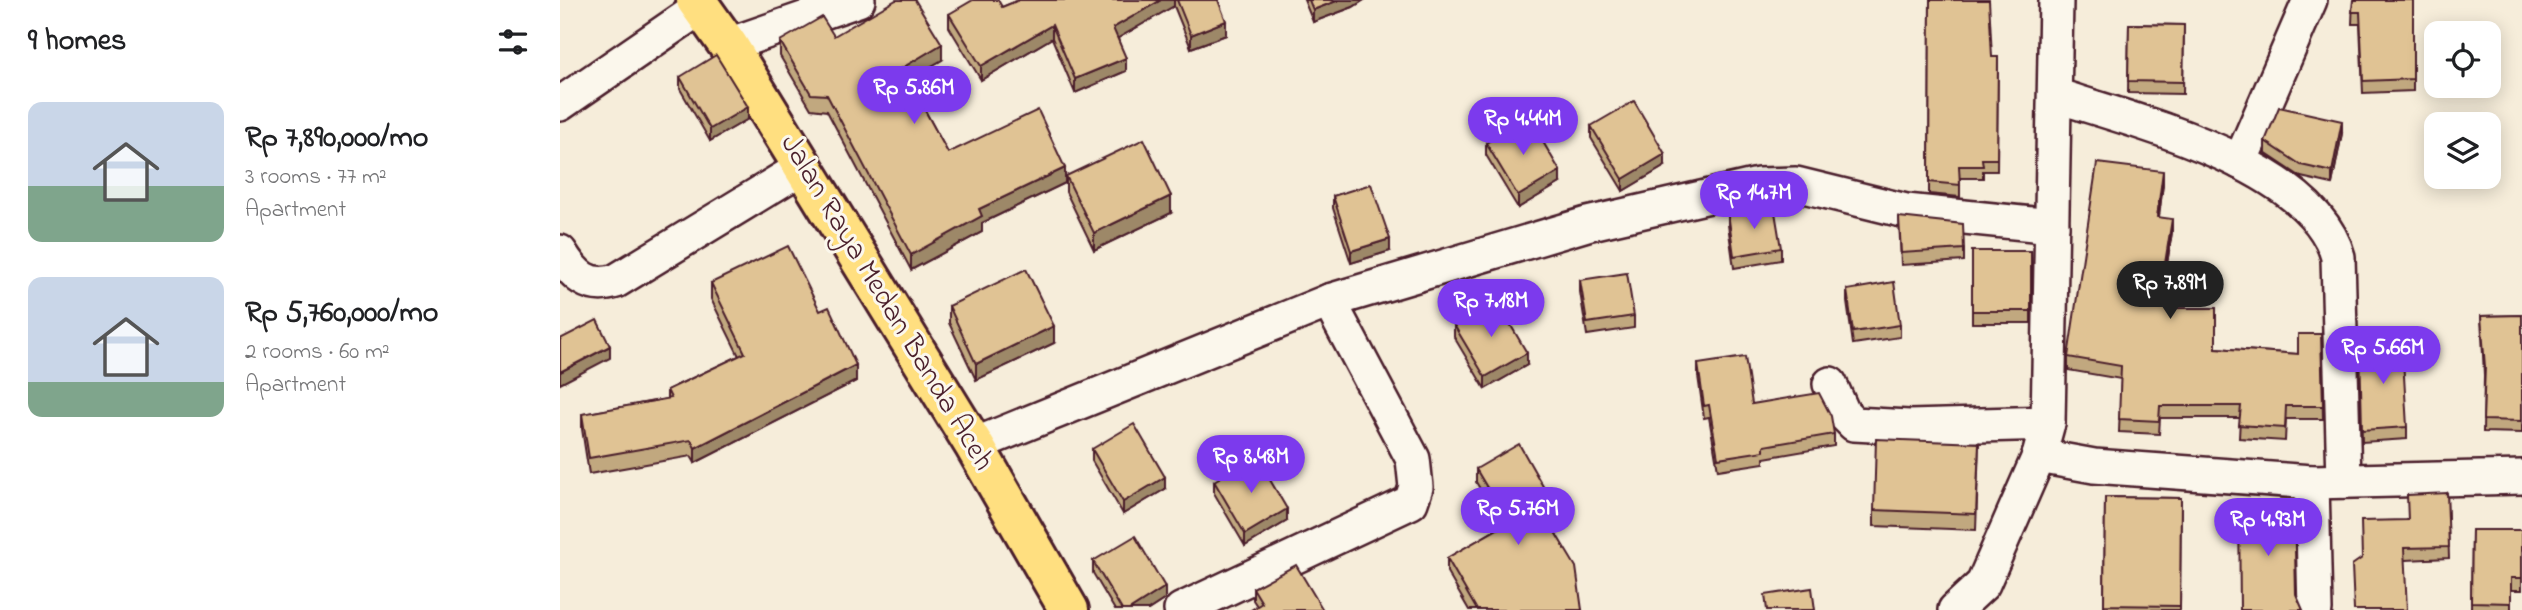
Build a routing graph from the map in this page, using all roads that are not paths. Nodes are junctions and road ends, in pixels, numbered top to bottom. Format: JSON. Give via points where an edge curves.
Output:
{"nodes":[{"id":1,"x":858,"y":0,"type":"edge"},
{"id":2,"x":2056,"y":0,"type":"edge"},
{"id":3,"x":2310,"y":0,"type":"edge"},
{"id":4,"x":699,"y":4,"type":"edge"},
{"id":5,"x":728,"y":45,"type":"junction"},
{"id":6,"x":2054,"y":95,"type":"junction"},
{"id":7,"x":560,"y":104,"type":"edge"},
{"id":8,"x":2240,"y":162,"type":"junction"},
{"id":9,"x":803,"y":167,"type":"junction"},
{"id":10,"x":2052,"y":226,"type":"junction"},
{"id":11,"x":560,"y":252,"type":"edge"},
{"id":12,"x":1329,"y":301,"type":"junction"},
{"id":13,"x":1830,"y":384,"type":"dead end"},
{"id":14,"x":2049,"y":423,"type":"junction"},
{"id":15,"x":974,"y":445,"type":"junction"},
{"id":16,"x":2047,"y":457,"type":"junction"},
{"id":17,"x":2522,"y":477,"type":"edge"},
{"id":18,"x":2328,"y":482,"type":"junction"},
{"id":19,"x":1069,"y":610,"type":"edge"},
{"id":20,"x":1181,"y":610,"type":"edge"},
{"id":21,"x":1955,"y":610,"type":"edge"},
{"id":22,"x":2315,"y":610,"type":"edge"}],
"edges":[{"from":1,"to":5,"type":"street"},
{"from":2,"to":6,"type":"street"},
{"from":3,"to":8,"type":"street"},
{"from":4,"to":5,"type":"highway","name":"Jalan Raya Medan Banda Aceh"},
{"from":4,"to":7,"type":"street"},
{"from":5,"to":9,"type":"highway","name":"Jalan Raya Medan Banda Aceh"},
{"from":6,"to":8,"type":"street","via":[[2207,145]]},
{"from":6,"to":10,"type":"street"},
{"from":8,"to":18,"type":"street","via":[[2273,179],[2327,229],[2334,243],[2342,331]]},
{"from":9,"to":11,"type":"street","via":[[616,281],[586,281],[573,273]]},
{"from":9,"to":15,"type":"highway","name":"Jalan Raya Medan Banda Aceh"},
{"from":10,"to":12,"type":"street","via":[[1906,211],[1796,184],[1758,185],[1587,223]]},
{"from":10,"to":14,"type":"street"},
{"from":12,"to":15,"type":"street"},
{"from":12,"to":20,"type":"street","via":[[1413,459],[1416,487],[1411,502]]},
{"from":13,"to":14,"type":"street","via":[[1843,413],[1854,424]]},
{"from":14,"to":16,"type":"street"},
{"from":15,"to":19,"type":"highway","name":"Jalan Raya Medan Banda Aceh"},
{"from":16,"to":18,"type":"street","via":[[2094,466]]},
{"from":16,"to":21,"type":"street","via":[[1983,584]]},
{"from":17,"to":18,"type":"street"},
{"from":18,"to":22,"type":"street"}]}
